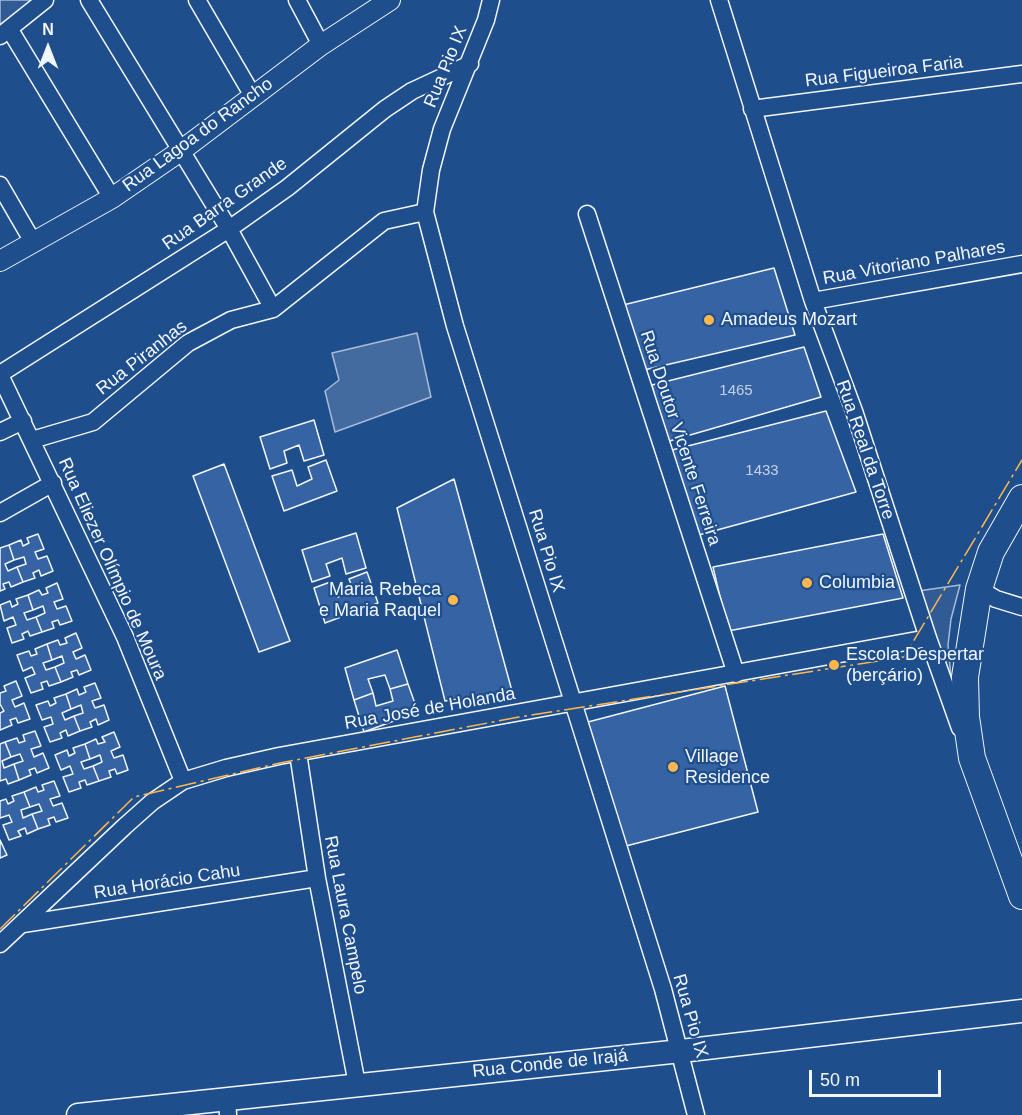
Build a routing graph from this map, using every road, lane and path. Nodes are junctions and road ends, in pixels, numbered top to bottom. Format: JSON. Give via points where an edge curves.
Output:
{"nodes":[{"id":1,"x":45,"y":0,"type":"edge"},
{"id":2,"x":89,"y":0,"type":"edge"},
{"id":3,"x":197,"y":0,"type":"edge"},
{"id":4,"x":297,"y":0,"type":"edge"},
{"id":5,"x":390,"y":0,"type":"edge"},
{"id":6,"x":491,"y":0,"type":"edge"},
{"id":7,"x":719,"y":0,"type":"edge"},
{"id":8,"x":5,"y":33,"type":"edge"},
{"id":9,"x":321,"y":45,"type":"junction"},
{"id":10,"x":470,"y":64,"type":"junction"},
{"id":11,"x":1022,"y":74,"type":"edge"},
{"id":12,"x":253,"y":96,"type":"junction"},
{"id":13,"x":752,"y":109,"type":"junction"},
{"id":14,"x":182,"y":150,"type":"junction"},
{"id":15,"x":0,"y":185,"type":"edge"},
{"id":16,"x":111,"y":198,"type":"junction"},
{"id":17,"x":425,"y":212,"type":"junction"},
{"id":18,"x":587,"y":214,"type":"dead end"},
{"id":19,"x":229,"y":229,"type":"junction"},
{"id":20,"x":33,"y":242,"type":"junction"},
{"id":21,"x":0,"y":261,"type":"edge"},
{"id":22,"x":1022,"y":264,"type":"edge"},
{"id":23,"x":813,"y":301,"type":"junction"},
{"id":24,"x":273,"y":309,"type":"junction"},
{"id":25,"x":0,"y":374,"type":"edge"},
{"id":26,"x":22,"y":421,"type":"junction"},
{"id":27,"x":0,"y":432,"type":"edge"},
{"id":28,"x":32,"y":440,"type":"junction"},
{"id":29,"x":54,"y":483,"type":"junction"},
{"id":30,"x":1022,"y":498,"type":"edge"},
{"id":31,"x":0,"y":513,"type":"edge"},
{"id":32,"x":979,"y":589,"type":"junction"},
{"id":33,"x":1022,"y":607,"type":"edge"},
{"id":34,"x":928,"y":639,"type":"junction"},
{"id":35,"x":736,"y":674,"type":"junction"},
{"id":36,"x":572,"y":703,"type":"junction"},
{"id":37,"x":298,"y":753,"type":"junction"},
{"id":38,"x":972,"y":758,"type":"junction"},
{"id":39,"x":183,"y":781,"type":"junction"},
{"id":40,"x":316,"y":878,"type":"junction"},
{"id":41,"x":1022,"y":896,"type":"edge"},
{"id":42,"x":22,"y":924,"type":"junction"},
{"id":43,"x":0,"y":944,"type":"edge"},
{"id":44,"x":1022,"y":1011,"type":"edge"},
{"id":45,"x":681,"y":1051,"type":"junction"},
{"id":46,"x":357,"y":1084,"type":"junction"},
{"id":47,"x":228,"y":1107,"type":"edge"},
{"id":48,"x":78,"y":1115,"type":"edge"},
{"id":49,"x":696,"y":1115,"type":"edge"}],
"edges":[{"from":1,"to":8,"type":"street"},
{"from":2,"to":14,"type":"street"},
{"from":3,"to":12,"type":"street"},
{"from":4,"to":9,"type":"street"},
{"from":5,"to":9,"type":"street","name":"Rua Lagoa do Rancho"},
{"from":6,"to":10,"type":"street","name":"Rua Pio IX"},
{"from":7,"to":13,"type":"street","name":"Rua Real da Torre"},
{"from":8,"to":16,"type":"street"},
{"from":9,"to":12,"type":"street","name":"Rua Lagoa do Rancho"},
{"from":10,"to":17,"type":"street","name":"Rua Pio IX","via":[[442,129]]},
{"from":10,"to":19,"type":"street","name":"Rua Barra Grande","via":[[412,91],[385,109]]},
{"from":11,"to":13,"type":"street","name":"Rua Figueiroa Faria"},
{"from":12,"to":14,"type":"street","name":"Rua Lagoa do Rancho"},
{"from":13,"to":23,"type":"street","name":"Rua Real da Torre"},
{"from":14,"to":16,"type":"street","name":"Rua Lagoa do Rancho"},
{"from":14,"to":19,"type":"street"},
{"from":15,"to":20,"type":"street"},
{"from":16,"to":20,"type":"street","name":"Rua Lagoa do Rancho"},
{"from":17,"to":24,"type":"street","name":"Rua Piranhas","via":[[384,221]]},
{"from":17,"to":36,"type":"street","name":"Rua Pio IX","via":[[455,326]]},
{"from":18,"to":35,"type":"street","name":"Rua Doutor Vicente Ferreira"},
{"from":19,"to":24,"type":"street"},
{"from":19,"to":25,"type":"street","name":"Rua Barra Grande"},
{"from":20,"to":21,"type":"street","name":"Rua Lagoa do Rancho"},
{"from":22,"to":23,"type":"street","name":"Rua Vitoriano Palhares"},
{"from":23,"to":34,"type":"street","name":"Rua Real da Torre","via":[[854,411]]},
{"from":24,"to":28,"type":"street","name":"Rua Piranhas","via":[[231,320],[188,343],[93,422]]},
{"from":25,"to":26,"type":"street","name":"Rua Eliezer Olímpio de Moura"},
{"from":26,"to":27,"type":"street"},
{"from":26,"to":28,"type":"street","name":"Rua Eliezer Olímpio de Moura"},
{"from":28,"to":29,"type":"street","name":"Rua Eliezer Olímpio de Moura"},
{"from":29,"to":31,"type":"street"},
{"from":29,"to":39,"type":"street","name":"Rua Eliezer Olímpio de Moura","via":[[125,637]]},
{"from":30,"to":32,"type":"main road","via":[[991,552]]},
{"from":32,"to":33,"type":"street"},
{"from":32,"to":38,"type":"main road","via":[[965,677]]},
{"from":34,"to":35,"type":"street","name":"Rua José de Holanda"},
{"from":34,"to":38,"type":"street","name":"Rua Real da Torre"},
{"from":35,"to":36,"type":"street","name":"Rua José de Holanda"},
{"from":36,"to":37,"type":"street","name":"Rua José de Holanda"},
{"from":36,"to":45,"type":"street","name":"Rua Pio IX"},
{"from":37,"to":39,"type":"street","name":"Rua José de Holanda"},
{"from":37,"to":40,"type":"street","name":"Rua Laura Campelo"},
{"from":38,"to":41,"type":"main road","name":"Rua Real da Torre"},
{"from":39,"to":42,"type":"street","name":"Rua José de Holanda","via":[[152,802]]},
{"from":40,"to":42,"type":"street","name":"Rua Horácio Cahu"},
{"from":40,"to":46,"type":"street","name":"Rua Laura Campelo"},
{"from":42,"to":43,"type":"street","name":"Rua José de Holanda"},
{"from":44,"to":45,"type":"main road","name":"Rua Conde de Irajá"},
{"from":45,"to":46,"type":"main road","name":"Rua Conde de Irajá"},
{"from":45,"to":49,"type":"street","name":"Rua Pio IX"},
{"from":46,"to":47,"type":"main road","name":"Rua Conde de Irajá"},
{"from":47,"to":48,"type":"main road","name":"Rua Conde de Irajá"}]}
